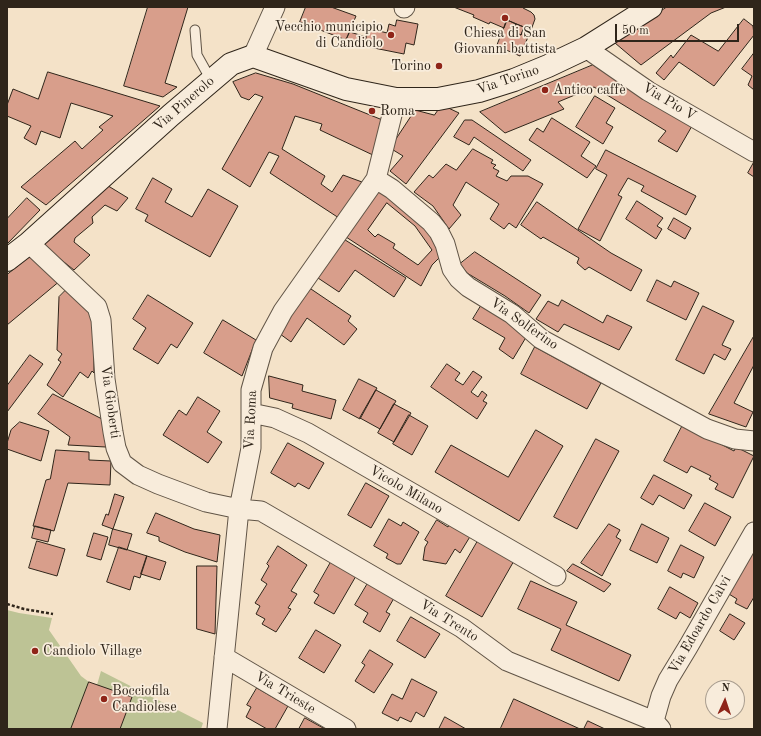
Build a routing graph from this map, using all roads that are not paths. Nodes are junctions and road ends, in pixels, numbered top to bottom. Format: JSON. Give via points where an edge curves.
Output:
{"nodes":[{"id":1,"x":275,"y":7,"type":"edge"},
{"id":2,"x":641,"y":10,"type":"edge"},
{"id":3,"x":195,"y":30,"type":"dead end"},
{"id":4,"x":586,"y":48,"type":"junction"},
{"id":5,"x":253,"y":56,"type":"junction"},
{"id":6,"x":211,"y":80,"type":"junction"},
{"id":7,"x":396,"y":99,"type":"junction"},
{"id":8,"x":754,"y":152,"type":"edge"},
{"id":9,"x":376,"y":179,"type":"junction"},
{"id":10,"x":29,"y":243,"type":"junction"},
{"id":11,"x":7,"y":260,"type":"edge"},
{"id":12,"x":251,"y":413,"type":"junction"},
{"id":13,"x":754,"y":441,"type":"edge"},
{"id":14,"x":239,"y":509,"type":"junction"},
{"id":15,"x":754,"y":532,"type":"edge"},
{"id":16,"x":556,"y":576,"type":"dead end"},
{"id":17,"x":224,"y":657,"type":"junction"},
{"id":18,"x":657,"y":725,"type":"edge"},
{"id":19,"x":217,"y":729,"type":"edge"},
{"id":20,"x":346,"y":729,"type":"edge"}],
"edges":[{"from":1,"to":5,"type":"street"},
{"from":2,"to":4,"type":"main road","name":"Via Torino"},
{"from":3,"to":6,"type":"lane","via":[[197,55]]},
{"from":4,"to":7,"type":"main road","name":"Via Torino","via":[[514,80],[479,91],[438,99]]},
{"from":4,"to":8,"type":"street","name":"Via Pio V","via":[[648,91]]},
{"from":5,"to":6,"type":"main road","name":"Via Pinerolo","via":[[231,64]]},
{"from":5,"to":7,"type":"main road","via":[[346,89]]},
{"from":6,"to":10,"type":"main road","name":"Via Pinerolo"},
{"from":7,"to":9,"type":"street","name":"Via Roma"},
{"from":9,"to":12,"type":"street","name":"Via Roma","via":[[283,311],[266,342],[251,390]]},
{"from":9,"to":13,"type":"street","name":"Via Solferino","via":[[431,222],[445,244],[452,270],[468,287],[512,314],[541,339],[707,429],[735,439]]},
{"from":10,"to":11,"type":"main road","name":"Via Pinerolo"},
{"from":10,"to":14,"type":"street","name":"Via Gioberti","via":[[97,306],[101,320],[105,379],[115,443],[122,463],[138,475],[158,484],[206,502]]},
{"from":12,"to":14,"type":"street","name":"Via Roma","via":[[251,448]]},
{"from":12,"to":16,"type":"street","name":"Vicolo Milano","via":[[275,418],[308,433]]},
{"from":14,"to":17,"type":"street","name":"Via Roma"},
{"from":14,"to":18,"type":"street","name":"Via Trento","via":[[261,511],[462,628],[507,661]]},
{"from":15,"to":18,"type":"street","name":"Via Edoardo Calvi","via":[[668,680],[661,696]]},
{"from":17,"to":19,"type":"street","name":"Via Roma"},
{"from":17,"to":20,"type":"street","name":"Via Trieste"}]}
